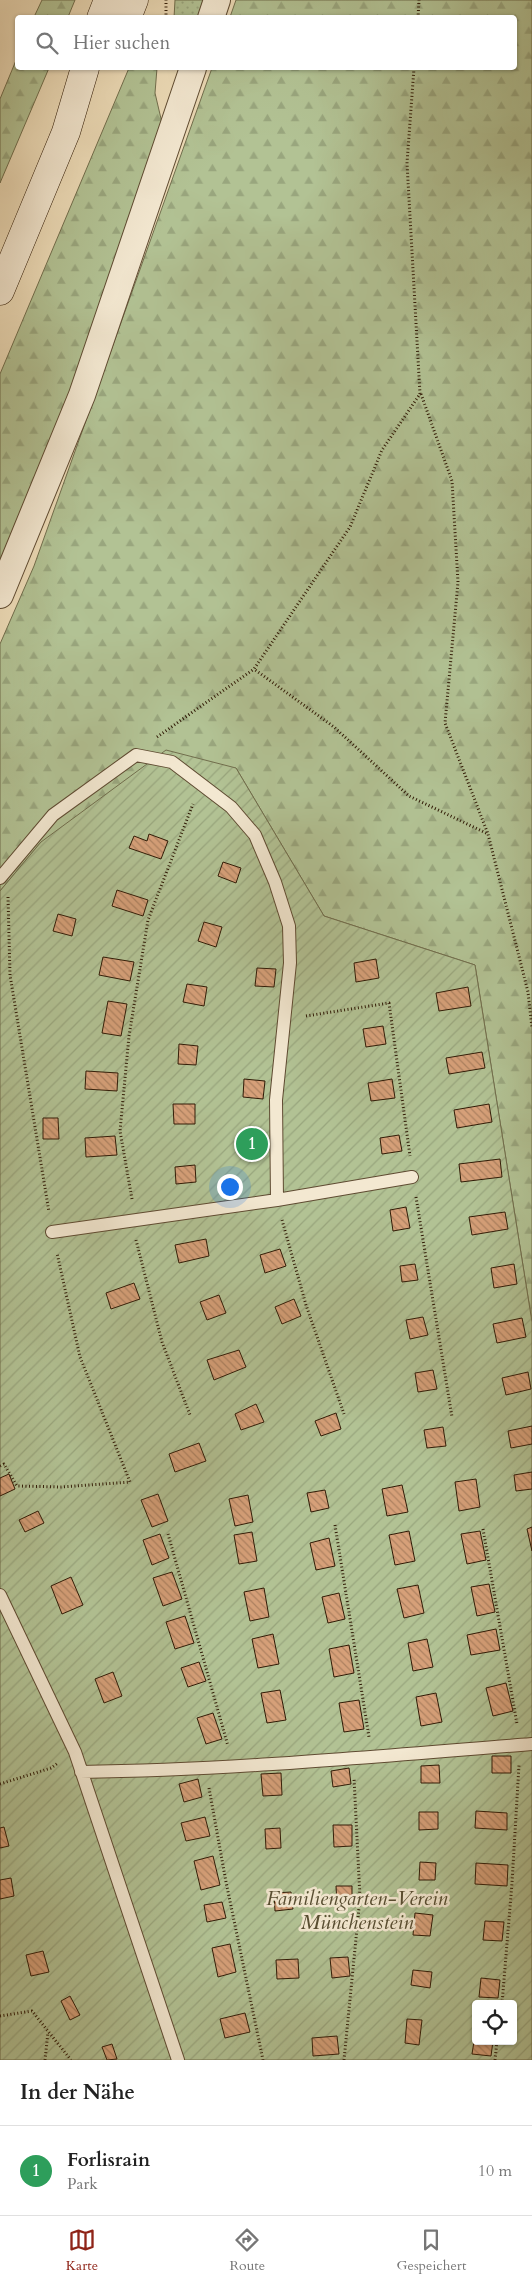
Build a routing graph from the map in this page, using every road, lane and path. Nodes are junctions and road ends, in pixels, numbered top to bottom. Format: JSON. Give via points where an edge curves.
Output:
{"nodes":[{"id":1,"x":108,"y":0,"type":"edge"},
{"id":2,"x":134,"y":0,"type":"edge"},
{"id":3,"x":166,"y":0,"type":"edge"},
{"id":4,"x":217,"y":0,"type":"edge"},
{"id":5,"x":419,"y":0,"type":"edge"},
{"id":6,"x":102,"y":15,"type":"edge"},
{"id":7,"x":127,"y":15,"type":"edge"},
{"id":8,"x":166,"y":15,"type":"edge"},
{"id":9,"x":212,"y":15,"type":"edge"},
{"id":10,"x":418,"y":15,"type":"edge"},
{"id":11,"x":84,"y":70,"type":"edge"},
{"id":12,"x":100,"y":70,"type":"edge"},
{"id":13,"x":192,"y":70,"type":"edge"},
{"id":14,"x":414,"y":70,"type":"edge"},
{"id":15,"x":66,"y":132,"type":"junction"},
{"id":16,"x":0,"y":291,"type":"edge"},
{"id":17,"x":420,"y":394,"type":"junction"},
{"id":18,"x":0,"y":595,"type":"edge"},
{"id":19,"x":254,"y":669,"type":"junction"},
{"id":20,"x":136,"y":755,"type":"junction"},
{"id":21,"x":201,"y":783,"type":"junction"},
{"id":22,"x":488,"y":834,"type":"junction"},
{"id":23,"x":0,"y":878,"type":"edge"},
{"id":24,"x":7,"y":894,"type":"dead end"},
{"id":25,"x":532,"y":1028,"type":"edge"},
{"id":26,"x":412,"y":1177,"type":"dead end"},
{"id":27,"x":276,"y":1200,"type":"junction"},
{"id":28,"x":135,"y":1218,"type":"junction"},
{"id":29,"x":52,"y":1232,"type":"junction"},
{"id":30,"x":344,"y":1414,"type":"dead end"},
{"id":31,"x":190,"y":1415,"type":"dead end"},
{"id":32,"x":0,"y":1466,"type":"edge"},
{"id":33,"x":335,"y":1525,"type":"dead end"},
{"id":34,"x":483,"y":1530,"type":"dead end"},
{"id":35,"x":168,"y":1534,"type":"dead end"},
{"id":36,"x":0,"y":1595,"type":"edge"},
{"id":37,"x":526,"y":1744,"type":"edge"},
{"id":38,"x":372,"y":1758,"type":"junction"},
{"id":39,"x":353,"y":1760,"type":"junction"},
{"id":40,"x":234,"y":1767,"type":"junction"},
{"id":41,"x":51,"y":1768,"type":"dead end"},
{"id":42,"x":205,"y":1768,"type":"junction"},
{"id":43,"x":81,"y":1772,"type":"junction"},
{"id":44,"x":0,"y":1784,"type":"edge"},
{"id":45,"x":502,"y":2000,"type":"edge"},
{"id":46,"x":0,"y":2016,"type":"edge"},
{"id":47,"x":48,"y":2031,"type":"junction"},
{"id":48,"x":497,"y":2045,"type":"edge"},
{"id":49,"x":45,"y":2060,"type":"edge"},
{"id":50,"x":71,"y":2060,"type":"edge"},
{"id":51,"x":178,"y":2060,"type":"edge"},
{"id":52,"x":263,"y":2060,"type":"edge"},
{"id":53,"x":344,"y":2060,"type":"edge"},
{"id":54,"x":495,"y":2060,"type":"edge"}],
"edges":[{"from":1,"to":6,"type":"main road"},
{"from":2,"to":7,"type":"main road"},
{"from":3,"to":8,"type":"path"},
{"from":4,"to":9,"type":"street"},
{"from":5,"to":10,"type":"path"},
{"from":11,"to":15,"type":"main road"},
{"from":12,"to":15,"type":"main road"},
{"from":13,"to":18,"type":"street","via":[[82,395]]},
{"from":14,"to":17,"type":"path","via":[[407,163]]},
{"from":15,"to":16,"type":"main road"},
{"from":17,"to":19,"type":"path","via":[[382,450],[350,527]]},
{"from":17,"to":22,"type":"path","via":[[452,481],[458,582],[445,723]]},
{"from":19,"to":20,"type":"path"},
{"from":19,"to":22,"type":"path","via":[[334,726],[409,796]]},
{"from":20,"to":21,"type":"lane","via":[[172,762]]},
{"from":20,"to":23,"type":"lane","via":[[54,815]]},
{"from":21,"to":27,"type":"lane","via":[[231,807],[255,835],[288,926],[289,972],[276,1100]]},
{"from":21,"to":28,"type":"path","via":[[148,920],[129,1036],[120,1131]]},
{"from":22,"to":25,"type":"path","via":[[528,992]]},
{"from":24,"to":29,"type":"path","via":[[10,975]]},
{"from":26,"to":27,"type":"lane"},
{"from":27,"to":28,"type":"lane"},
{"from":27,"to":30,"type":"path","via":[[306,1305]]},
{"from":28,"to":29,"type":"lane"},
{"from":28,"to":31,"type":"path","via":[[135,1237],[162,1342]]},
{"from":29,"to":32,"type":"path","via":[[80,1357],[130,1482],[61,1487],[17,1486],[4,1464]]},
{"from":33,"to":38,"type":"path"},
{"from":34,"to":37,"type":"path"},
{"from":35,"to":40,"type":"path"},
{"from":36,"to":43,"type":"lane","via":[[75,1752]]},
{"from":37,"to":38,"type":"lane"},
{"from":37,"to":45,"type":"path"},
{"from":38,"to":39,"type":"lane"},
{"from":39,"to":40,"type":"lane"},
{"from":39,"to":53,"type":"path","via":[[360,1898]]},
{"from":40,"to":42,"type":"lane"},
{"from":41,"to":44,"type":"path"},
{"from":42,"to":43,"type":"lane"},
{"from":42,"to":52,"type":"path"},
{"from":43,"to":51,"type":"lane"},
{"from":46,"to":47,"type":"path","via":[[32,2011]]},
{"from":47,"to":49,"type":"path"},
{"from":47,"to":50,"type":"path"},
{"from":48,"to":54,"type":"path"}]}
